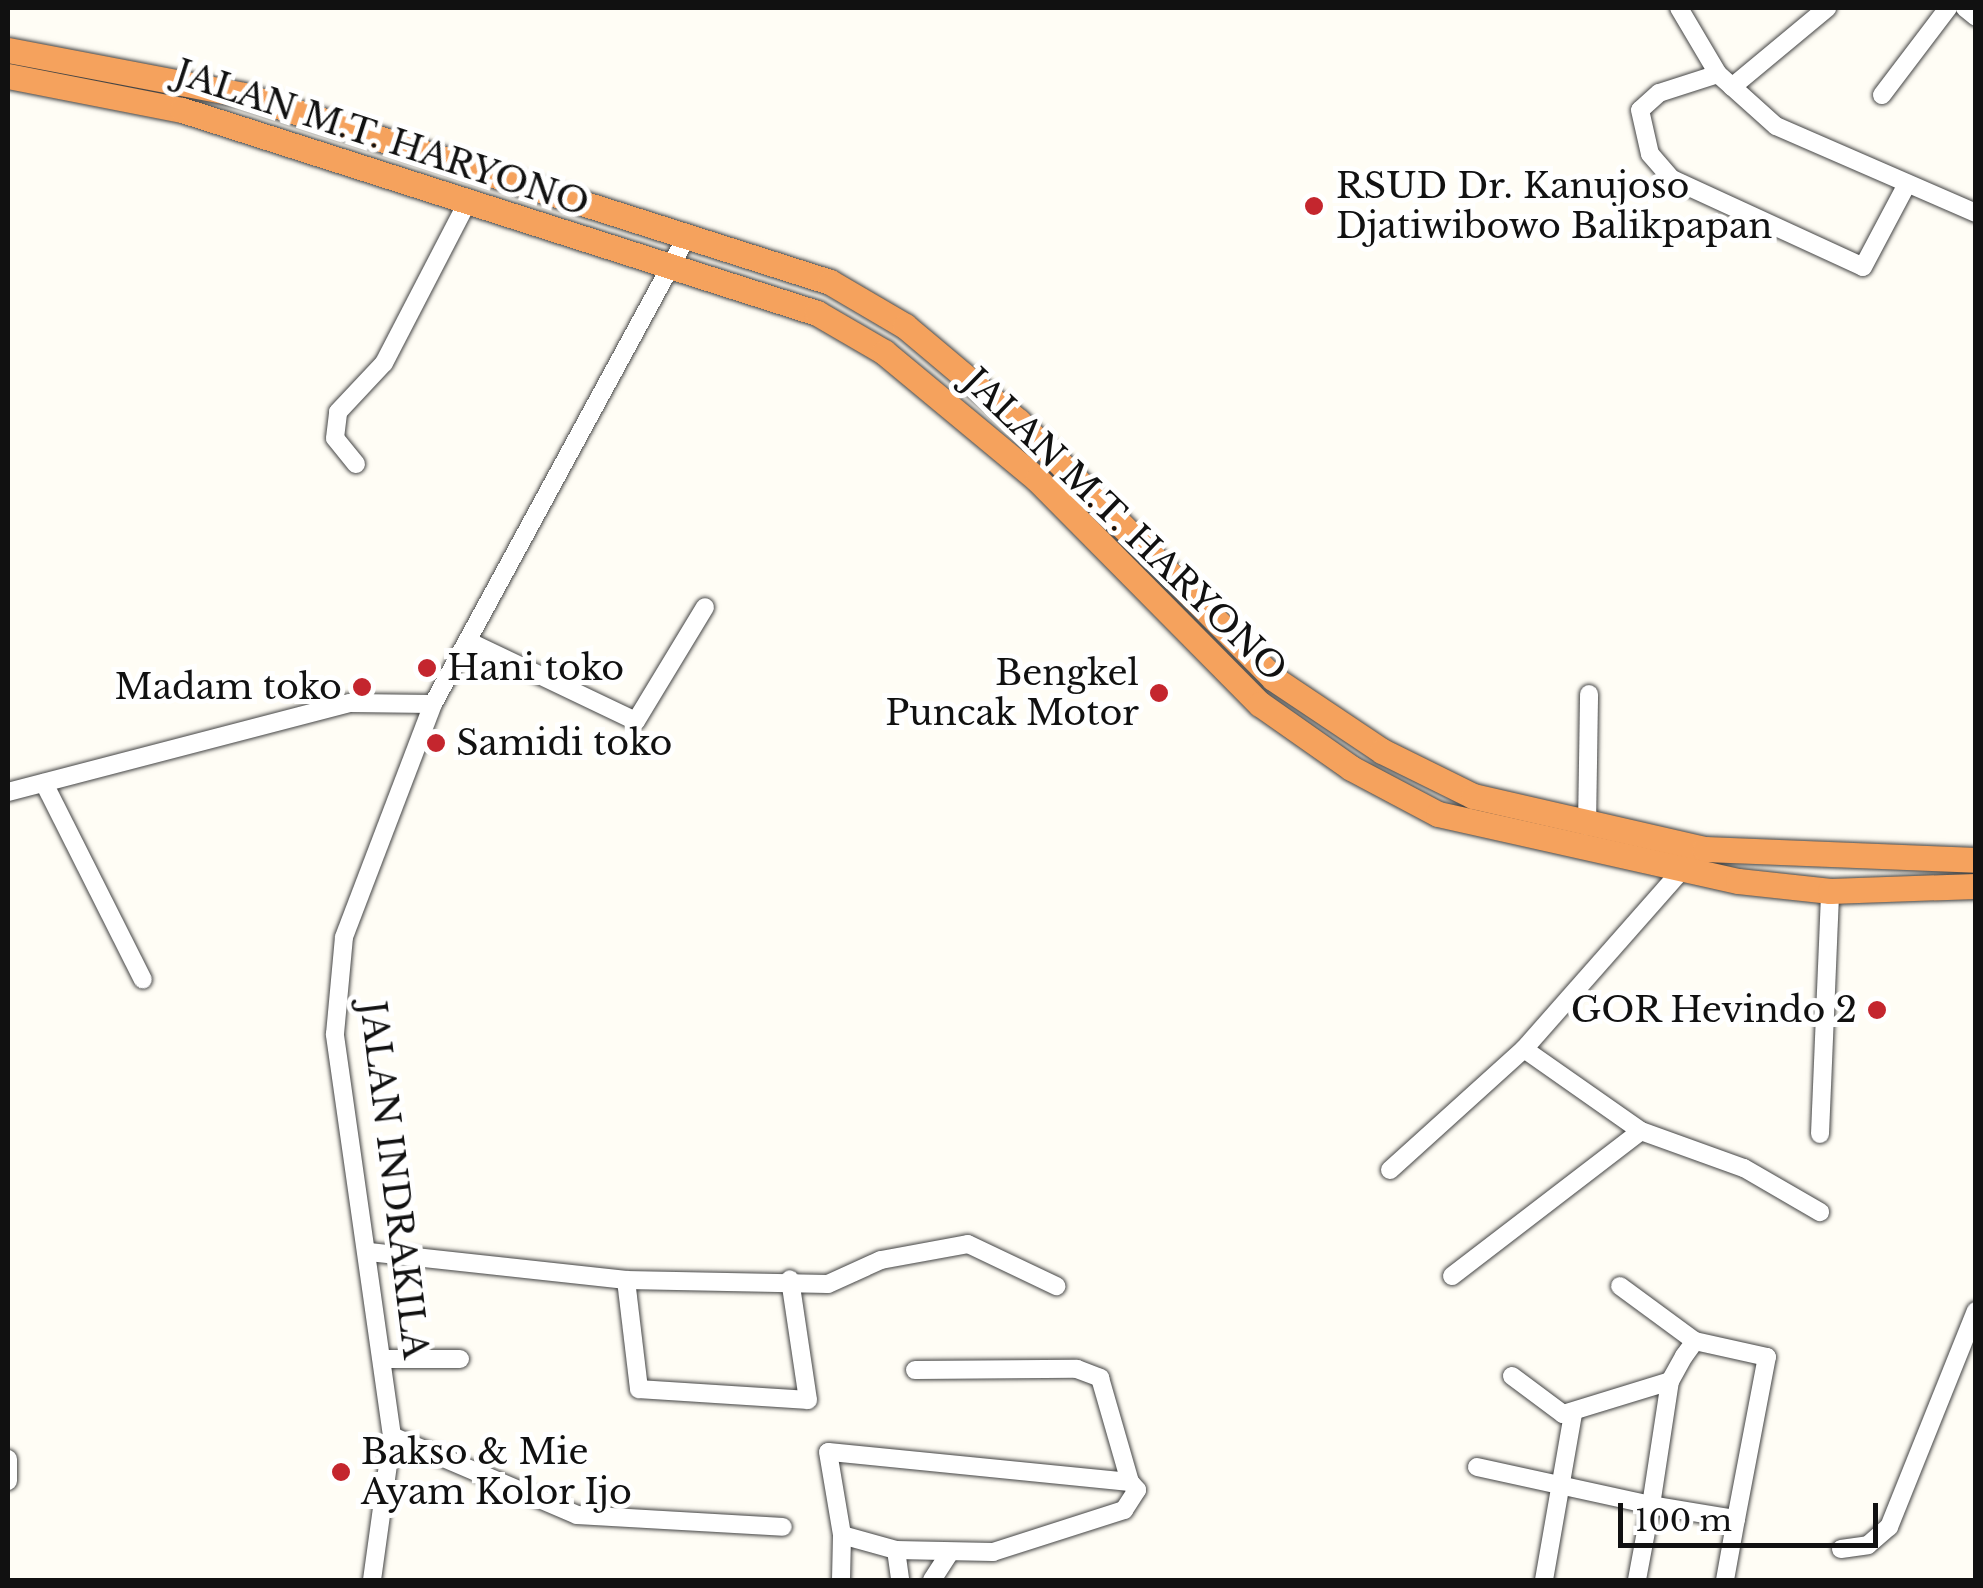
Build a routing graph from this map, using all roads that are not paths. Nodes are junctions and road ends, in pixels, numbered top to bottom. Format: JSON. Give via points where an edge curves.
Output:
{"nodes":[{"id":1,"x":1679,"y":8,"type":"edge"},
{"id":2,"x":1827,"y":8,"type":"edge"},
{"id":3,"x":1948,"y":8,"type":"edge"},
{"id":4,"x":1966,"y":8,"type":"edge"},
{"id":5,"x":1976,"y":18,"type":"edge"},
{"id":6,"x":8,"y":50,"type":"edge"},
{"id":7,"x":1718,"y":74,"type":"junction"},
{"id":8,"x":8,"y":76,"type":"edge"},
{"id":9,"x":1732,"y":87,"type":"junction"},
{"id":10,"x":1882,"y":94,"type":"dead end"},
{"id":11,"x":1907,"y":184,"type":"junction"},
{"id":12,"x":467,"y":202,"type":"junction"},
{"id":13,"x":1976,"y":213,"type":"edge"},
{"id":14,"x":686,"y":236,"type":"junction"},
{"id":15,"x":672,"y":263,"type":"junction"},
{"id":16,"x":356,"y":464,"type":"dead end"},
{"id":17,"x":705,"y":607,"type":"dead end"},
{"id":18,"x":468,"y":641,"type":"junction"},
{"id":19,"x":1589,"y":694,"type":"dead end"},
{"id":20,"x":433,"y":704,"type":"junction"},
{"id":21,"x":44,"y":783,"type":"junction"},
{"id":22,"x":8,"y":792,"type":"edge"},
{"id":23,"x":1588,"y":826,"type":"junction"},
{"id":24,"x":1976,"y":860,"type":"edge"},
{"id":25,"x":1679,"y":872,"type":"junction"},
{"id":26,"x":1976,"y":886,"type":"edge"},
{"id":27,"x":1830,"y":891,"type":"junction"},
{"id":28,"x":143,"y":980,"type":"dead end"},
{"id":29,"x":1524,"y":1048,"type":"junction"},
{"id":30,"x":1641,"y":1130,"type":"junction"},
{"id":31,"x":1820,"y":1134,"type":"dead end"},
{"id":32,"x":1390,"y":1170,"type":"dead end"},
{"id":33,"x":1820,"y":1212,"type":"dead end"},
{"id":34,"x":369,"y":1252,"type":"junction"},
{"id":35,"x":1452,"y":1276,"type":"dead end"},
{"id":36,"x":790,"y":1279,"type":"junction"},
{"id":37,"x":626,"y":1280,"type":"junction"},
{"id":38,"x":1056,"y":1286,"type":"dead end"},
{"id":39,"x":1620,"y":1286,"type":"dead end"},
{"id":40,"x":1976,"y":1311,"type":"edge"},
{"id":41,"x":1695,"y":1341,"type":"junction"},
{"id":42,"x":460,"y":1359,"type":"dead end"},
{"id":43,"x":384,"y":1360,"type":"junction"},
{"id":44,"x":915,"y":1370,"type":"dead end"},
{"id":45,"x":1512,"y":1376,"type":"dead end"},
{"id":46,"x":1670,"y":1381,"type":"junction"},
{"id":47,"x":1572,"y":1414,"type":"junction"},
{"id":48,"x":392,"y":1436,"type":"junction"},
{"id":49,"x":8,"y":1459,"type":"edge"},
{"id":50,"x":1477,"y":1467,"type":"dead end"},
{"id":51,"x":8,"y":1482,"type":"edge"},
{"id":52,"x":1130,"y":1482,"type":"junction"},
{"id":53,"x":1557,"y":1486,"type":"junction"},
{"id":54,"x":1651,"y":1505,"type":"junction"},
{"id":55,"x":1736,"y":1519,"type":"junction"},
{"id":56,"x":783,"y":1527,"type":"dead end"},
{"id":57,"x":842,"y":1535,"type":"junction"},
{"id":58,"x":1841,"y":1549,"type":"dead end"},
{"id":59,"x":896,"y":1550,"type":"junction"},
{"id":60,"x":948,"y":1555,"type":"junction"},
{"id":61,"x":372,"y":1580,"type":"edge"},
{"id":62,"x":841,"y":1580,"type":"edge"},
{"id":63,"x":900,"y":1580,"type":"edge"},
{"id":64,"x":932,"y":1580,"type":"edge"},
{"id":65,"x":1544,"y":1580,"type":"edge"},
{"id":66,"x":1637,"y":1580,"type":"edge"},
{"id":67,"x":1725,"y":1580,"type":"edge"}],
"edges":[{"from":1,"to":7,"type":"street"},
{"from":2,"to":9,"type":"street"},
{"from":3,"to":10,"type":"street"},
{"from":4,"to":5,"type":"street"},
{"from":6,"to":14,"type":"highway","name":"JALAN M.T. HARYONO","via":[[243,95]]},
{"from":7,"to":9,"type":"street"},
{"from":7,"to":11,"type":"street","via":[[1659,93],[1640,110],[1646,145],[1672,179],[1863,267]]},
{"from":8,"to":12,"type":"highway","name":"JALAN M.T. HARYONO","via":[[164,105]]},
{"from":9,"to":11,"type":"street","via":[[1792,136]]},
{"from":11,"to":13,"type":"street"},
{"from":12,"to":15,"type":"highway","name":"JALAN M.T. HARYONO"},
{"from":12,"to":16,"type":"street","via":[[384,363],[338,412],[335,438]]},
{"from":14,"to":15,"type":"street","name":"JALAN INDRAKILA"},
{"from":14,"to":23,"type":"highway","name":"JALAN M.T. HARYONO","via":[[830,282],[882,309],[1018,420],[1138,550],[1273,678],[1382,751],[1492,804]]},
{"from":15,"to":18,"type":"street","name":"JALAN INDRAKILA"},
{"from":15,"to":25,"type":"highway","name":"JALAN M.T. HARYONO","via":[[791,302],[884,352],[1037,479],[1260,704],[1350,768],[1475,826]]},
{"from":17,"to":18,"type":"street","via":[[636,721]]},
{"from":18,"to":20,"type":"street","name":"JALAN INDRAKILA"},
{"from":19,"to":23,"type":"street"},
{"from":20,"to":21,"type":"street","via":[[350,702]]},
{"from":20,"to":34,"type":"street","name":"JALAN INDRAKILA","via":[[352,909],[337,986],[335,1034]]},
{"from":21,"to":22,"type":"street"},
{"from":21,"to":28,"type":"street"},
{"from":23,"to":24,"type":"highway","name":"JALAN M.T. HARYONO","via":[[1792,859]]},
{"from":25,"to":27,"type":"highway","name":"JALAN M.T. HARYONO"},
{"from":25,"to":29,"type":"street"},
{"from":26,"to":27,"type":"highway","name":"JALAN M.T. HARYONO"},
{"from":27,"to":31,"type":"street"},
{"from":29,"to":30,"type":"street"},
{"from":29,"to":32,"type":"street"},
{"from":30,"to":33,"type":"street","via":[[1744,1168]]},
{"from":30,"to":35,"type":"street"},
{"from":34,"to":37,"type":"street"},
{"from":34,"to":43,"type":"street","name":"JALAN INDRAKILA"},
{"from":36,"to":37,"type":"street"},
{"from":36,"to":37,"type":"street","via":[[808,1400],[639,1389]]},
{"from":36,"to":38,"type":"street","via":[[828,1284],[881,1260],[968,1244]]},
{"from":39,"to":41,"type":"street"},
{"from":40,"to":58,"type":"street","via":[[1889,1528],[1868,1545]]},
{"from":41,"to":46,"type":"street"},
{"from":41,"to":55,"type":"street","via":[[1767,1357]]},
{"from":42,"to":43,"type":"street"},
{"from":43,"to":48,"type":"street","name":"JALAN INDRAKILA"},
{"from":44,"to":52,"type":"street","via":[[1076,1369],[1100,1378]]},
{"from":45,"to":47,"type":"street","via":[[1548,1410]]},
{"from":46,"to":47,"type":"street"},
{"from":46,"to":54,"type":"street"},
{"from":47,"to":53,"type":"street"},
{"from":48,"to":56,"type":"street","via":[[577,1515]]},
{"from":48,"to":61,"type":"street","name":"JALAN INDRAKILA"},
{"from":49,"to":51,"type":"street"},
{"from":50,"to":53,"type":"street"},
{"from":52,"to":57,"type":"street","via":[[828,1452]]},
{"from":52,"to":60,"type":"street","via":[[1137,1496],[1124,1510],[994,1552]]},
{"from":53,"to":54,"type":"street"},
{"from":53,"to":65,"type":"street"},
{"from":54,"to":55,"type":"street"},
{"from":54,"to":66,"type":"street"},
{"from":55,"to":67,"type":"street"},
{"from":57,"to":59,"type":"street"},
{"from":57,"to":62,"type":"street"},
{"from":59,"to":60,"type":"street"},
{"from":59,"to":63,"type":"street"},
{"from":60,"to":64,"type":"street"}]}
